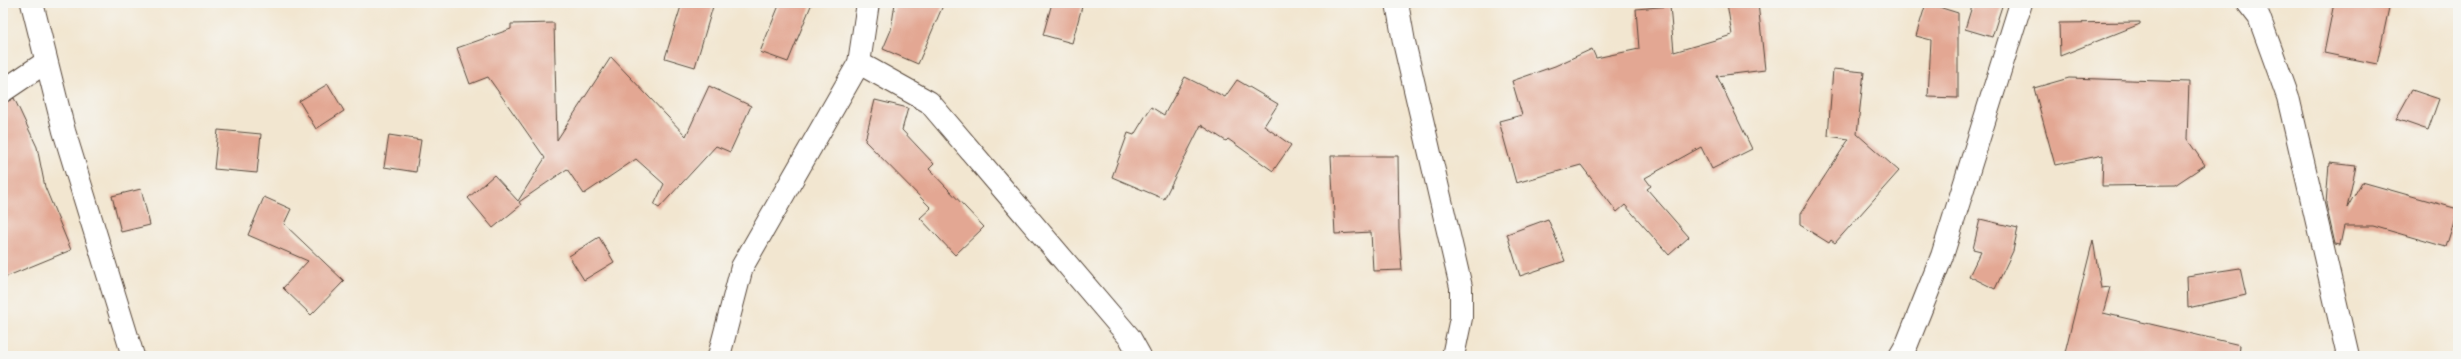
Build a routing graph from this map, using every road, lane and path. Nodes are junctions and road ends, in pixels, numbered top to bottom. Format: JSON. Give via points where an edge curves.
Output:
{"nodes":[{"id":1,"x":32,"y":3,"type":"edge"},
{"id":2,"x":868,"y":3,"type":"edge"},
{"id":3,"x":1397,"y":3,"type":"edge"},
{"id":4,"x":2021,"y":3,"type":"edge"},
{"id":5,"x":2248,"y":3,"type":"edge"},
{"id":6,"x":46,"y":62,"type":"junction"},
{"id":7,"x":859,"y":63,"type":"junction"},
{"id":8,"x":3,"y":92,"type":"edge"},
{"id":9,"x":1906,"y":352,"type":"edge"},
{"id":10,"x":133,"y":356,"type":"edge"},
{"id":11,"x":719,"y":356,"type":"edge"},
{"id":12,"x":1140,"y":356,"type":"edge"},
{"id":13,"x":1453,"y":356,"type":"edge"},
{"id":14,"x":2348,"y":356,"type":"edge"}],
"edges":[{"from":1,"to":6,"type":"street"},
{"from":2,"to":7,"type":"street"},
{"from":3,"to":13,"type":"street","via":[[1462,287],[1461,318]]},
{"from":4,"to":9,"type":"street","via":[[1942,256]]},
{"from":5,"to":14,"type":"street","via":[[2259,17],[2288,97]]},
{"from":6,"to":8,"type":"street"},
{"from":6,"to":10,"type":"street","via":[[64,131]]},
{"from":7,"to":11,"type":"street","via":[[742,267]]},
{"from":7,"to":12,"type":"street","via":[[929,102],[1130,338]]}]}
